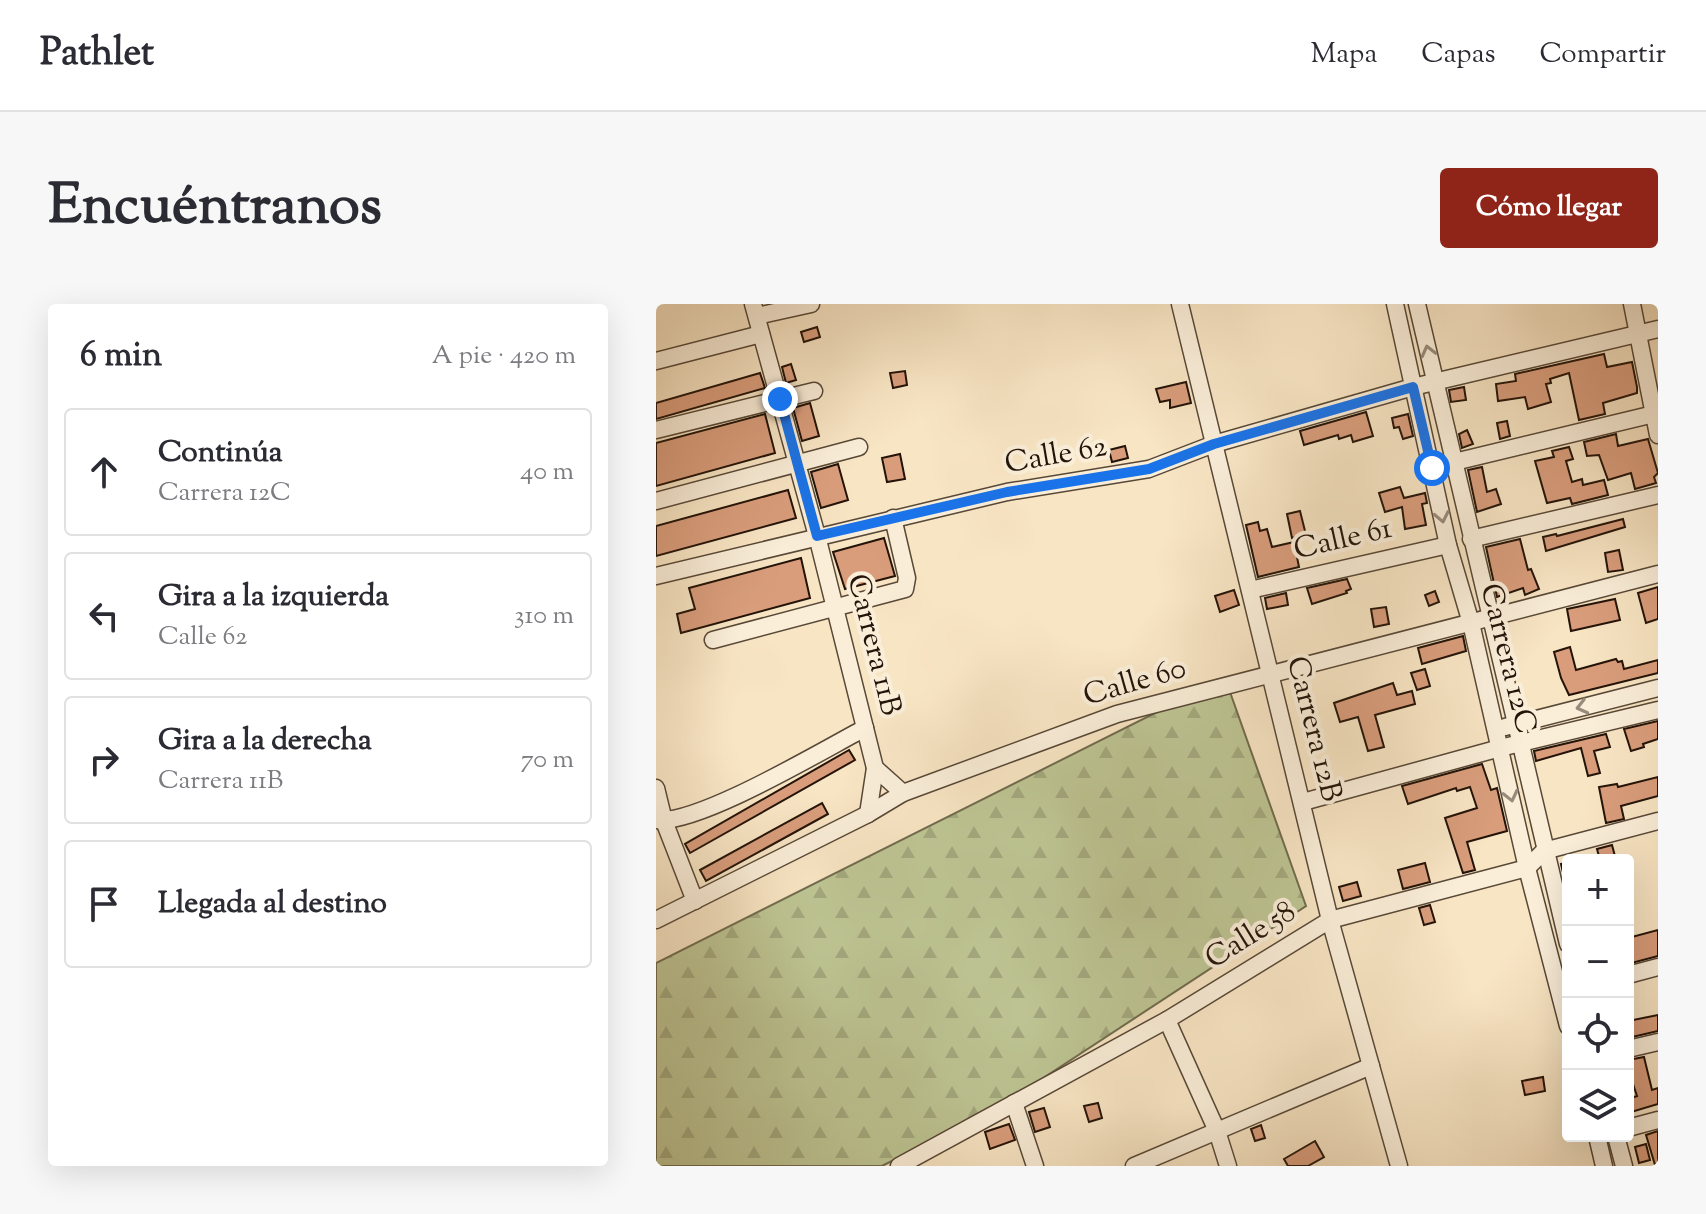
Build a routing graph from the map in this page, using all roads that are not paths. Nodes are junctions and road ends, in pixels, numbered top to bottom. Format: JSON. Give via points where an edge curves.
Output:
{"nodes":[{"id":1,"x":811,"y":304,"type":"edge"},
{"id":2,"x":1180,"y":304,"type":"edge"},
{"id":3,"x":1395,"y":304,"type":"edge"},
{"id":4,"x":1417,"y":304,"type":"edge"},
{"id":5,"x":1632,"y":304,"type":"edge"},
{"id":6,"x":755,"y":310,"type":"edge"},
{"id":7,"x":1658,"y":329,"type":"edge"},
{"id":8,"x":761,"y":334,"type":"junction"},
{"id":9,"x":1638,"y":334,"type":"junction"},
{"id":10,"x":656,"y":361,"type":"edge"},
{"id":11,"x":1436,"y":381,"type":"junction"},
{"id":12,"x":1413,"y":387,"type":"junction"},
{"id":13,"x":814,"y":391,"type":"dead end"},
{"id":14,"x":780,"y":399,"type":"junction"},
{"id":15,"x":1656,"y":414,"type":"edge"},
{"id":16,"x":656,"y":430,"type":"edge"},
{"id":17,"x":1658,"y":435,"type":"edge"},
{"id":18,"x":1214,"y":444,"type":"junction"},
{"id":19,"x":859,"y":447,"type":"dead end"},
{"id":20,"x":1453,"y":462,"type":"junction"},
{"id":21,"x":797,"y":465,"type":"junction"},
{"id":22,"x":1432,"y":468,"type":"junction"},
{"id":23,"x":1658,"y":495,"type":"edge"},
{"id":24,"x":656,"y":501,"type":"edge"},
{"id":25,"x":893,"y":518,"type":"junction"},
{"id":26,"x":817,"y":536,"type":"junction"},
{"id":27,"x":1471,"y":539,"type":"junction"},
{"id":28,"x":1448,"y":545,"type":"junction"},
{"id":29,"x":1658,"y":574,"type":"edge"},
{"id":30,"x":656,"y":576,"type":"edge"},
{"id":31,"x":1250,"y":590,"type":"junction"},
{"id":32,"x":836,"y":609,"type":"junction"},
{"id":33,"x":1490,"y":618,"type":"junction"},
{"id":34,"x":1471,"y":623,"type":"junction"},
{"id":35,"x":713,"y":640,"type":"dead end"},
{"id":36,"x":1271,"y":674,"type":"junction"},
{"id":37,"x":1658,"y":688,"type":"edge"},
{"id":38,"x":1658,"y":710,"type":"edge"},
{"id":39,"x":1515,"y":725,"type":"junction"},
{"id":40,"x":865,"y":728,"type":"junction"},
{"id":41,"x":1496,"y":729,"type":"junction"},
{"id":42,"x":1519,"y":743,"type":"junction"},
{"id":43,"x":1500,"y":748,"type":"junction"},
{"id":44,"x":875,"y":768,"type":"junction"},
{"id":45,"x":656,"y":788,"type":"edge"},
{"id":46,"x":903,"y":793,"type":"junction"},
{"id":47,"x":1303,"y":802,"type":"junction"},
{"id":48,"x":868,"y":814,"type":"junction"},
{"id":49,"x":660,"y":820,"type":"edge"},
{"id":50,"x":1658,"y":821,"type":"edge"},
{"id":51,"x":1544,"y":851,"type":"junction"},
{"id":52,"x":1527,"y":868,"type":"junction"},
{"id":53,"x":695,"y":901,"type":"junction"},
{"id":54,"x":656,"y":920,"type":"edge"},
{"id":55,"x":1330,"y":920,"type":"junction"},
{"id":56,"x":1563,"y":926,"type":"edge"},
{"id":57,"x":1658,"y":967,"type":"edge"},
{"id":58,"x":1634,"y":973,"type":"edge"},
{"id":59,"x":1562,"y":987,"type":"edge"},
{"id":60,"x":1167,"y":1020,"type":"junction"},
{"id":61,"x":1658,"y":1042,"type":"edge"},
{"id":62,"x":1634,"y":1048,"type":"edge"},
{"id":63,"x":1371,"y":1066,"type":"junction"},
{"id":64,"x":1014,"y":1103,"type":"junction"},
{"id":65,"x":1658,"y":1120,"type":"edge"},
{"id":66,"x":1634,"y":1126,"type":"edge"},
{"id":67,"x":1217,"y":1131,"type":"junction"},
{"id":68,"x":1598,"y":1142,"type":"edge"},
{"id":69,"x":1618,"y":1142,"type":"edge"},
{"id":70,"x":916,"y":1162,"type":"edge"},
{"id":71,"x":1394,"y":1164,"type":"edge"},
{"id":72,"x":899,"y":1166,"type":"edge"},
{"id":73,"x":1035,"y":1166,"type":"edge"},
{"id":74,"x":1134,"y":1166,"type":"edge"},
{"id":75,"x":1228,"y":1166,"type":"edge"},
{"id":76,"x":1604,"y":1166,"type":"edge"},
{"id":77,"x":1624,"y":1166,"type":"edge"}],
"edges":[{"from":1,"to":6,"type":"street"},
{"from":2,"to":18,"type":"street","name":"Carrera 12B"},
{"from":3,"to":12,"type":"street","name":"Carrera 12C"},
{"from":11,"to":4,"type":"street","name":"Carrera 12C","one_way":true},
{"from":5,"to":9,"type":"street"},
{"from":6,"to":8,"type":"street","name":"Carrera 11B"},
{"from":7,"to":9,"type":"street","name":"Calle 62"},
{"from":8,"to":10,"type":"street"},
{"from":8,"to":14,"type":"street","name":"Carrera 11B"},
{"from":9,"to":11,"type":"street","name":"Calle 62"},
{"from":9,"to":15,"type":"street"},
{"from":11,"to":12,"type":"street","name":"Calle 62"},
{"from":11,"to":20,"type":"street","name":"Carrera 12C"},
{"from":12,"to":18,"type":"street","name":"Calle 62"},
{"from":12,"to":22,"type":"street","name":"Carrera 12C"},
{"from":13,"to":14,"type":"street"},
{"from":14,"to":16,"type":"street"},
{"from":14,"to":21,"type":"street","name":"Carrera 11B"},
{"from":15,"to":17,"type":"street"},
{"from":15,"to":20,"type":"street"},
{"from":18,"to":25,"type":"street","name":"Calle 62","via":[[1149,469],[1007,492]]},
{"from":18,"to":31,"type":"street","name":"Carrera 12B"},
{"from":19,"to":21,"type":"street"},
{"from":20,"to":22,"type":"street"},
{"from":20,"to":27,"type":"street","name":"Carrera 12C"},
{"from":21,"to":24,"type":"street"},
{"from":21,"to":26,"type":"street","name":"Carrera 11B"},
{"from":22,"to":28,"type":"street","name":"Carrera 12C","one_way":true},
{"from":23,"to":27,"type":"street"},
{"from":25,"to":26,"type":"street","name":"Calle 62"},
{"from":25,"to":32,"type":"street","via":[[905,589]]},
{"from":26,"to":30,"type":"street","name":"Calle 62"},
{"from":26,"to":32,"type":"street","name":"Carrera 11B"},
{"from":27,"to":33,"type":"street","name":"Carrera 12C"},
{"from":28,"to":31,"type":"street","name":"Calle 61"},
{"from":28,"to":34,"type":"street","name":"Carrera 12C"},
{"from":29,"to":33,"type":"street","name":"Calle 60"},
{"from":31,"to":36,"type":"street","name":"Carrera 12B"},
{"from":32,"to":35,"type":"street"},
{"from":32,"to":40,"type":"street","name":"Carrera 11B"},
{"from":33,"to":34,"type":"street","name":"Calle 60"},
{"from":33,"to":39,"type":"street","name":"Carrera 12C"},
{"from":34,"to":36,"type":"street","name":"Calle 60"},
{"from":34,"to":41,"type":"street","name":"Carrera 12C"},
{"from":36,"to":46,"type":"street","name":"Calle 60","via":[[1117,714]]},
{"from":36,"to":47,"type":"street","name":"Carrera 12B"},
{"from":37,"to":39,"type":"street","one_way":true},
{"from":38,"to":42,"type":"street"},
{"from":39,"to":41,"type":"street"},
{"from":39,"to":42,"type":"street","name":"Carrera 12C"},
{"from":40,"to":44,"type":"street","name":"Carrera 11B"},
{"from":40,"to":49,"type":"street","via":[[735,796]]},
{"from":41,"to":43,"type":"street","name":"Carrera 12C"},
{"from":42,"to":43,"type":"street"},
{"from":42,"to":51,"type":"street","name":"Carrera 12C"},
{"from":43,"to":47,"type":"street"},
{"from":43,"to":52,"type":"street","name":"Carrera 12C","one_way":true},
{"from":44,"to":46,"type":"street"},
{"from":44,"to":48,"type":"street","name":"Carrera 11B"},
{"from":45,"to":49,"type":"street"},
{"from":46,"to":48,"type":"street","name":"Calle 60"},
{"from":47,"to":55,"type":"street","name":"Carrera 12B"},
{"from":48,"to":53,"type":"street","name":"Calle 60"},
{"from":49,"to":53,"type":"street"},
{"from":50,"to":51,"type":"street"},
{"from":51,"to":52,"type":"street"},
{"from":51,"to":56,"type":"street","name":"Carrera 12C"},
{"from":52,"to":55,"type":"street","name":"Calle 58"},
{"from":52,"to":59,"type":"street","name":"Carrera 12C"},
{"from":53,"to":54,"type":"street","name":"Calle 60"},
{"from":55,"to":60,"type":"street","name":"Calle 58"},
{"from":55,"to":63,"type":"street","name":"Carrera 12B"},
{"from":57,"to":58,"type":"street"},
{"from":60,"to":64,"type":"street","name":"Calle 58"},
{"from":60,"to":67,"type":"street"},
{"from":61,"to":62,"type":"street"},
{"from":63,"to":67,"type":"street"},
{"from":63,"to":71,"type":"street","name":"Carrera 12B"},
{"from":64,"to":70,"type":"street","name":"Calle 58"},
{"from":64,"to":73,"type":"street"},
{"from":65,"to":66,"type":"street"},
{"from":67,"to":74,"type":"street"},
{"from":67,"to":75,"type":"street"},
{"from":68,"to":76,"type":"street"},
{"from":69,"to":77,"type":"street"},
{"from":70,"to":72,"type":"street","name":"Calle 58"}]}
